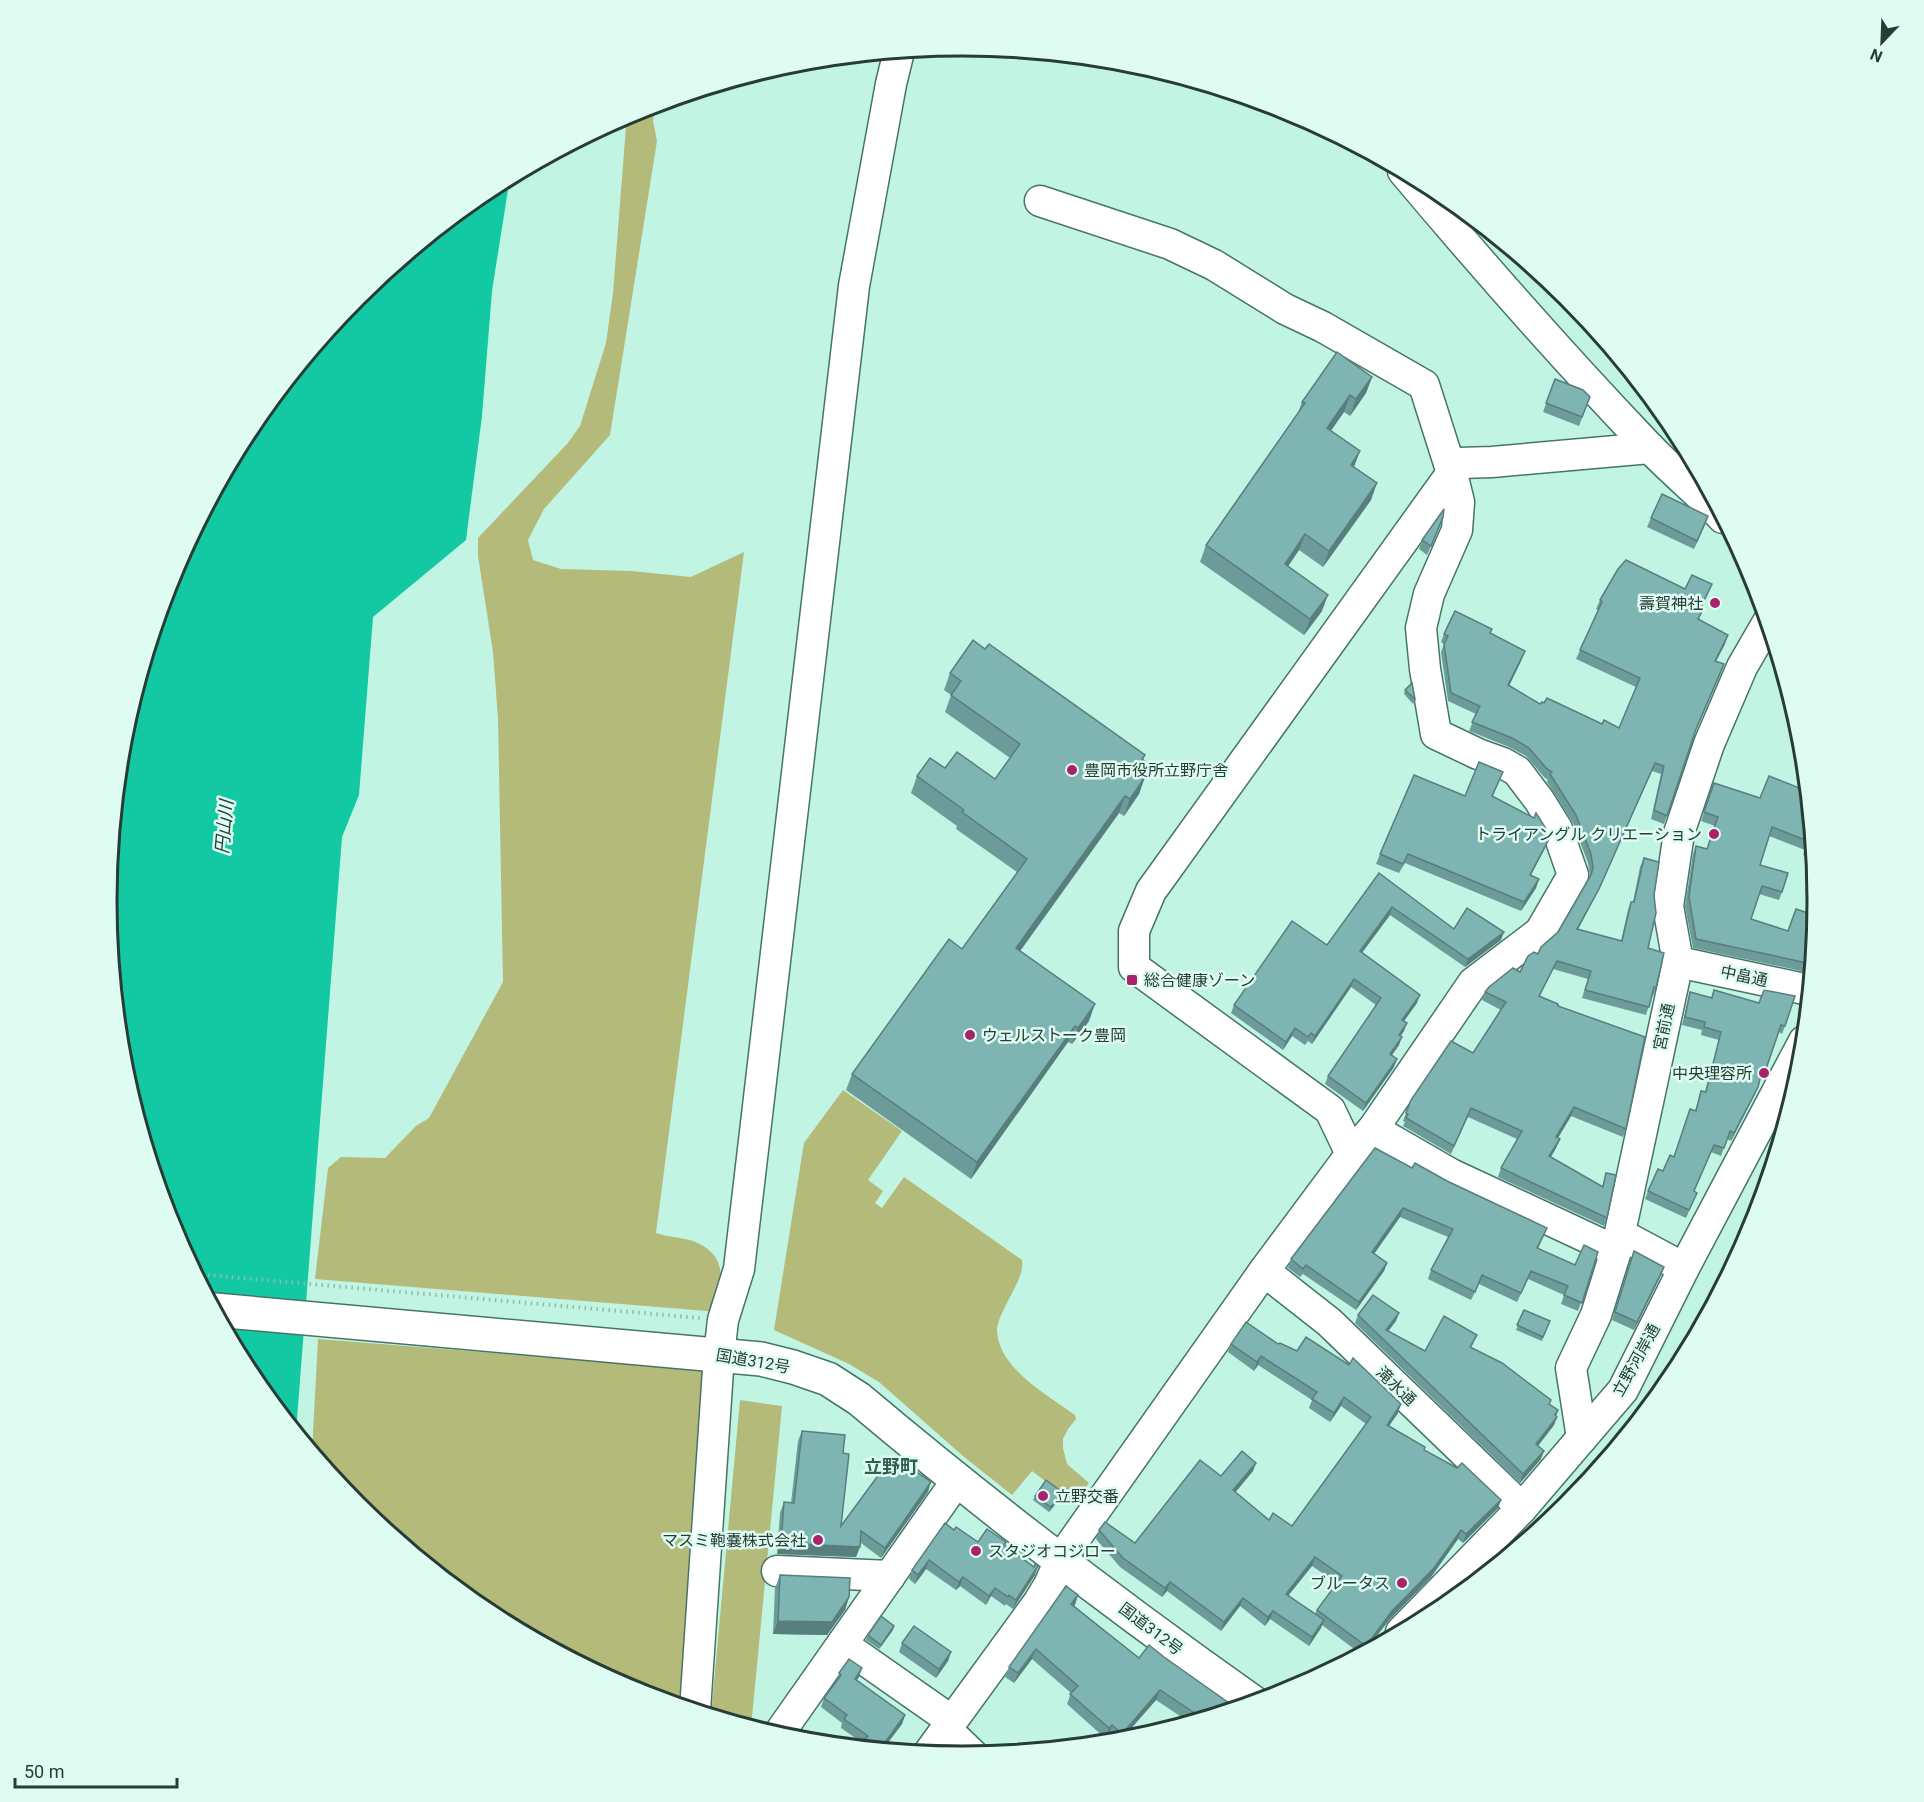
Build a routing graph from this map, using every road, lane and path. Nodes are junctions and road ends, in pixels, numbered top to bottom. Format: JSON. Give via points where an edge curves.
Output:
{"nodes":[{"id":1,"x":897,"y":58,"type":"edge"},
{"id":2,"x":1420,"y":190,"type":"edge"},
{"id":3,"x":1040,"y":201,"type":"dead end"},
{"id":4,"x":1650,"y":448,"type":"junction"},
{"id":5,"x":1452,"y":473,"type":"junction"},
{"id":6,"x":1705,"y":499,"type":"edge"},
{"id":7,"x":1763,"y":630,"type":"edge"},
{"id":8,"x":1678,"y":962,"type":"junction"},
{"id":9,"x":1802,"y":989,"type":"edge"},
{"id":10,"x":1791,"y":1065,"type":"edge"},
{"id":11,"x":1373,"y":1129,"type":"junction"},
{"id":12,"x":1351,"y":1154,"type":"junction"},
{"id":13,"x":1616,"y":1251,"type":"junction"},
{"id":14,"x":1684,"y":1268,"type":"junction"},
{"id":15,"x":1264,"y":1271,"type":"junction"},
{"id":16,"x":204,"y":1275,"type":"edge"},
{"id":17,"x":223,"y":1311,"type":"edge"},
{"id":18,"x":702,"y":1318,"type":"dead end"},
{"id":19,"x":710,"y":1354,"type":"junction"},
{"id":20,"x":1582,"y":1438,"type":"junction"},
{"id":21,"x":958,"y":1479,"type":"junction"},
{"id":22,"x":1522,"y":1508,"type":"junction"},
{"id":23,"x":1060,"y":1560,"type":"junction"},
{"id":24,"x":777,"y":1571,"type":"dead end"},
{"id":25,"x":890,"y":1576,"type":"junction"},
{"id":26,"x":1423,"y":1610,"type":"edge"},
{"id":27,"x":843,"y":1644,"type":"junction"},
{"id":28,"x":1246,"y":1697,"type":"edge"},
{"id":29,"x":695,"y":1704,"type":"edge"},
{"id":30,"x":949,"y":1725,"type":"junction"},
{"id":31,"x":784,"y":1727,"type":"edge"},
{"id":32,"x":934,"y":1745,"type":"edge"},
{"id":33,"x":966,"y":1746,"type":"edge"}],
"edges":[{"from":1,"to":19,"type":"street","via":[[854,286],[741,1257]]},
{"from":2,"to":4,"type":"street"},
{"from":3,"to":5,"type":"street","via":[[1170,244],[1424,385]]},
{"from":4,"to":5,"type":"street","via":[[1459,464]]},
{"from":4,"to":6,"type":"street"},
{"from":5,"to":11,"type":"street","via":[[1459,502],[1457,530],[1429,594],[1421,628],[1436,734],[1517,771],[1557,829],[1573,875],[1540,932],[1473,983]]},
{"from":5,"to":12,"type":"street","via":[[1151,891],[1134,931],[1134,967],[1330,1110]]},
{"from":7,"to":8,"type":"street","name":"宮前通","via":[[1742,667],[1709,744],[1679,833],[1668,906]]},
{"from":8,"to":9,"type":"street","name":"中畠通"},
{"from":8,"to":13,"type":"street","name":"宮前通"},
{"from":10,"to":14,"type":"street","name":"立野河岸通"},
{"from":11,"to":12,"type":"street"},
{"from":11,"to":13,"type":"street","via":[[1452,1174]]},
{"from":12,"to":15,"type":"street"},
{"from":13,"to":14,"type":"street","via":[[1624,1236]]},
{"from":13,"to":20,"type":"street","name":"宮前通","via":[[1596,1315],[1571,1368]]},
{"from":14,"to":20,"type":"street","name":"立野河岸通","via":[[1623,1390]]},
{"from":15,"to":22,"type":"street","name":"滝水通","via":[[1329,1322]]},
{"from":15,"to":23,"type":"street"},
{"from":16,"to":18,"type":"path"},
{"from":17,"to":19,"type":"highway","name":"国道312号"},
{"from":19,"to":21,"type":"highway","name":"国道312号","via":[[761,1359],[828,1379],[859,1399]]},
{"from":19,"to":29,"type":"street"},
{"from":20,"to":22,"type":"street","name":"立野河岸通"},
{"from":21,"to":23,"type":"highway","name":"国道312号"},
{"from":21,"to":25,"type":"street"},
{"from":22,"to":26,"type":"street","name":"立野河岸通"},
{"from":23,"to":28,"type":"highway","name":"国道312号"},
{"from":23,"to":30,"type":"street","via":[[1038,1603]]},
{"from":24,"to":25,"type":"street"},
{"from":25,"to":27,"type":"street"},
{"from":27,"to":30,"type":"street"},
{"from":27,"to":31,"type":"street"},
{"from":30,"to":32,"type":"street"},
{"from":30,"to":33,"type":"street"}]}
